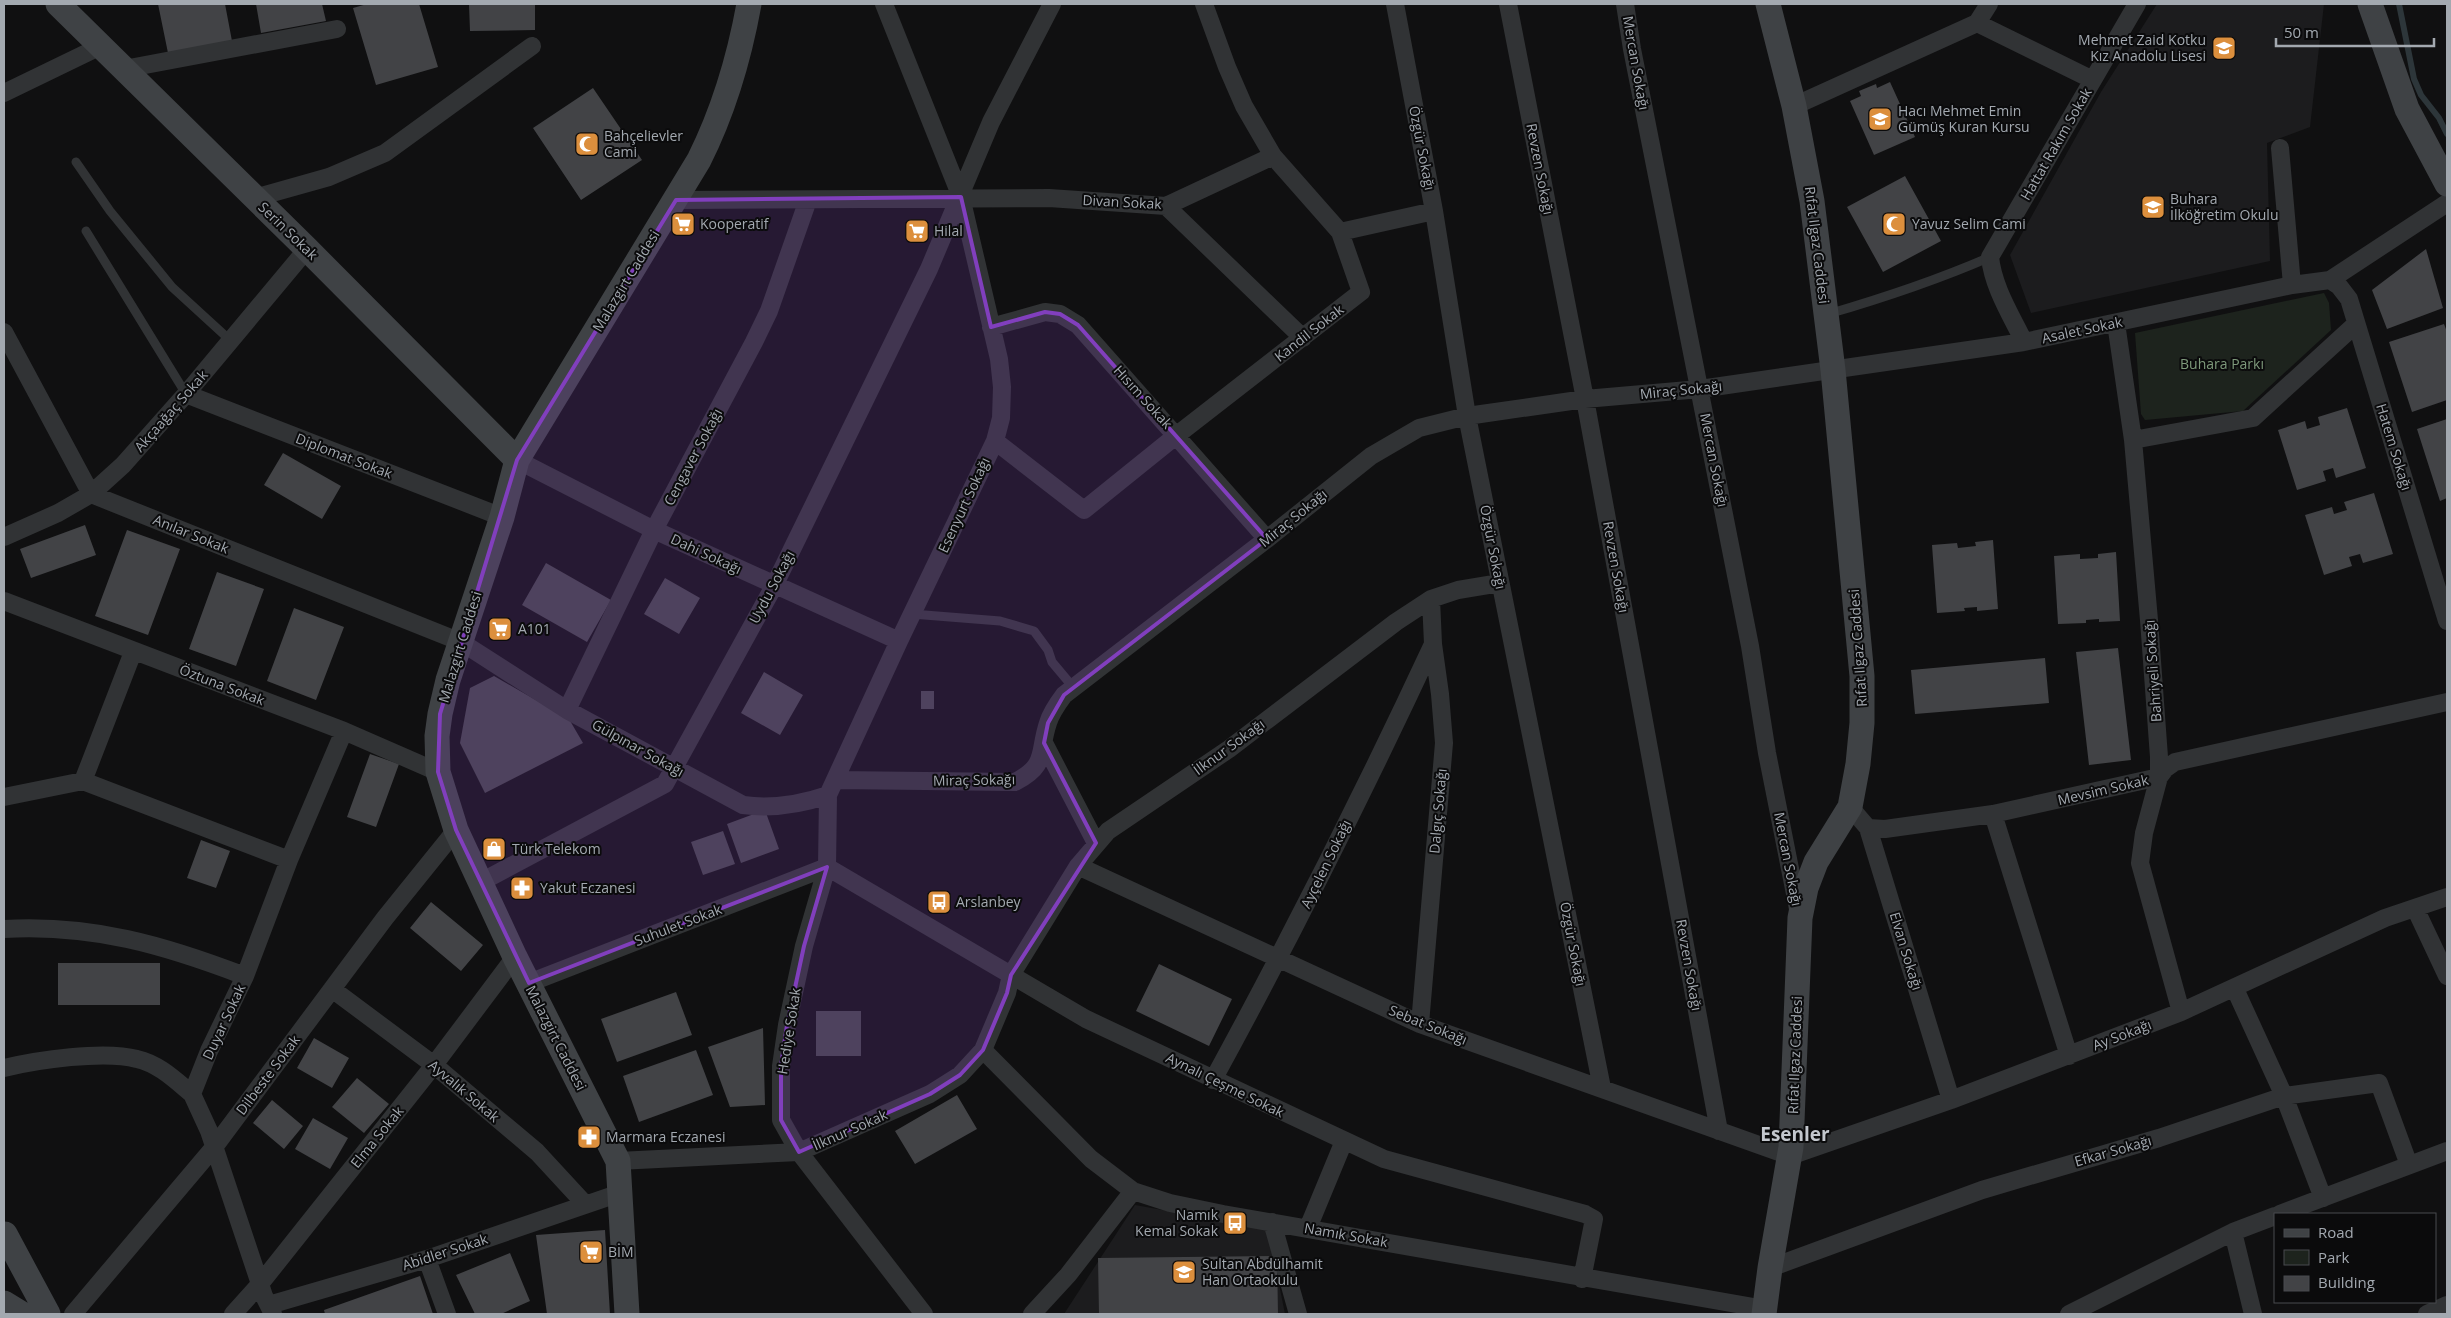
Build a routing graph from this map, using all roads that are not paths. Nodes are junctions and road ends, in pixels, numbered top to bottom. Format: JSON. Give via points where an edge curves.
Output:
{"nodes":[{"id":1,"x":58,"y":4,"type":"edge"},
{"id":2,"x":749,"y":4,"type":"edge"},
{"id":3,"x":884,"y":4,"type":"edge"},
{"id":4,"x":1052,"y":4,"type":"edge"},
{"id":5,"x":1204,"y":4,"type":"edge"},
{"id":6,"x":1395,"y":4,"type":"edge"},
{"id":7,"x":1508,"y":4,"type":"edge"},
{"id":8,"x":1625,"y":4,"type":"edge"},
{"id":9,"x":1768,"y":4,"type":"edge"},
{"id":10,"x":1989,"y":4,"type":"edge"},
{"id":11,"x":2137,"y":4,"type":"edge"},
{"id":12,"x":2370,"y":4,"type":"edge"},
{"id":13,"x":1977,"y":23,"type":"junction"},
{"id":14,"x":337,"y":29,"type":"dead end"},
{"id":15,"x":100,"y":46,"type":"junction"},
{"id":16,"x":532,"y":46,"type":"dead end"},
{"id":17,"x":124,"y":69,"type":"junction"},
{"id":18,"x":2093,"y":80,"type":"junction"},
{"id":19,"x":4,"y":93,"type":"edge"},
{"id":20,"x":1794,"y":106,"type":"junction"},
{"id":21,"x":2280,"y":148,"type":"dead end"},
{"id":22,"x":1273,"y":156,"type":"junction"},
{"id":23,"x":76,"y":162,"type":"dead end"},
{"id":24,"x":2447,"y":184,"type":"edge"},
{"id":25,"x":961,"y":197,"type":"junction"},
{"id":26,"x":254,"y":198,"type":"junction"},
{"id":27,"x":676,"y":200,"type":"junction"},
{"id":28,"x":808,"y":200,"type":"junction"},
{"id":29,"x":2447,"y":203,"type":"edge"},
{"id":30,"x":1166,"y":206,"type":"junction"},
{"id":31,"x":1434,"y":211,"type":"junction"},
{"id":32,"x":86,"y":230,"type":"dead end"},
{"id":33,"x":1340,"y":232,"type":"junction"},
{"id":34,"x":308,"y":249,"type":"junction"},
{"id":35,"x":1990,"y":257,"type":"junction"},
{"id":36,"x":2330,"y":280,"type":"junction"},
{"id":37,"x":2292,"y":285,"type":"junction"},
{"id":38,"x":1826,"y":314,"type":"junction"},
{"id":39,"x":2116,"y":323,"type":"junction"},
{"id":40,"x":2356,"y":324,"type":"junction"},
{"id":41,"x":991,"y":327,"type":"junction"},
{"id":42,"x":4,"y":332,"type":"edge"},
{"id":43,"x":1303,"y":338,"type":"junction"},
{"id":44,"x":231,"y":341,"type":"junction"},
{"id":45,"x":2024,"y":342,"type":"junction"},
{"id":46,"x":1833,"y":370,"type":"junction"},
{"id":47,"x":1700,"y":389,"type":"junction"},
{"id":48,"x":186,"y":394,"type":"junction"},
{"id":49,"x":1585,"y":399,"type":"junction"},
{"id":50,"x":1467,"y":416,"type":"junction"},
{"id":51,"x":1177,"y":435,"type":"junction"},
{"id":52,"x":2133,"y":440,"type":"junction"},
{"id":53,"x":995,"y":441,"type":"junction"},
{"id":54,"x":517,"y":460,"type":"junction"},
{"id":55,"x":91,"y":494,"type":"junction"},
{"id":56,"x":502,"y":517,"type":"junction"},
{"id":57,"x":654,"y":530,"type":"junction"},
{"id":58,"x":4,"y":537,"type":"edge"},
{"id":59,"x":1267,"y":539,"type":"junction"},
{"id":60,"x":1500,"y":583,"type":"junction"},
{"id":61,"x":774,"y":586,"type":"junction"},
{"id":62,"x":1431,"y":599,"type":"junction"},
{"id":63,"x":4,"y":601,"type":"edge"},
{"id":64,"x":912,"y":614,"type":"junction"},
{"id":65,"x":2447,"y":621,"type":"edge"},
{"id":66,"x":898,"y":641,"type":"junction"},
{"id":67,"x":461,"y":642,"type":"junction"},
{"id":68,"x":1432,"y":644,"type":"junction"},
{"id":69,"x":133,"y":652,"type":"junction"},
{"id":70,"x":1073,"y":687,"type":"junction"},
{"id":71,"x":2447,"y":702,"type":"edge"},
{"id":72,"x":567,"y":710,"type":"junction"},
{"id":73,"x":344,"y":731,"type":"junction"},
{"id":74,"x":1044,"y":743,"type":"junction"},
{"id":75,"x":674,"y":768,"type":"junction"},
{"id":76,"x":438,"y":772,"type":"junction"},
{"id":77,"x":2159,"y":777,"type":"junction"},
{"id":78,"x":83,"y":782,"type":"junction"},
{"id":79,"x":832,"y":787,"type":"junction"},
{"id":80,"x":4,"y":797,"type":"edge"},
{"id":81,"x":1850,"y":807,"type":"junction"},
{"id":82,"x":1993,"y":814,"type":"junction"},
{"id":83,"x":1868,"y":828,"type":"junction"},
{"id":84,"x":456,"y":830,"type":"junction"},
{"id":85,"x":1096,"y":843,"type":"junction"},
{"id":86,"x":289,"y":860,"type":"junction"},
{"id":87,"x":1078,"y":866,"type":"junction"},
{"id":88,"x":827,"y":867,"type":"junction"},
{"id":89,"x":481,"y":882,"type":"junction"},
{"id":90,"x":2447,"y":897,"type":"edge"},
{"id":91,"x":2416,"y":908,"type":"junction"},
{"id":92,"x":1800,"y":918,"type":"junction"},
{"id":93,"x":4,"y":929,"type":"edge"},
{"id":94,"x":515,"y":957,"type":"junction"},
{"id":95,"x":1279,"y":959,"type":"junction"},
{"id":96,"x":1011,"y":975,"type":"junction"},
{"id":97,"x":245,"y":976,"type":"junction"},
{"id":98,"x":2447,"y":976,"type":"edge"},
{"id":99,"x":529,"y":984,"type":"junction"},
{"id":100,"x":332,"y":989,"type":"junction"},
{"id":101,"x":2234,"y":989,"type":"junction"},
{"id":102,"x":2181,"y":1012,"type":"junction"},
{"id":103,"x":1420,"y":1024,"type":"junction"},
{"id":104,"x":983,"y":1050,"type":"junction"},
{"id":105,"x":2069,"y":1056,"type":"junction"},
{"id":106,"x":434,"y":1065,"type":"junction"},
{"id":107,"x":4,"y":1068,"type":"edge"},
{"id":108,"x":1213,"y":1080,"type":"junction"},
{"id":109,"x":1602,"y":1088,"type":"junction"},
{"id":110,"x":192,"y":1094,"type":"junction"},
{"id":111,"x":2284,"y":1096,"type":"junction"},
{"id":112,"x":1952,"y":1100,"type":"junction"},
{"id":113,"x":1719,"y":1131,"type":"junction"},
{"id":114,"x":1344,"y":1141,"type":"junction"},
{"id":115,"x":215,"y":1146,"type":"junction"},
{"id":116,"x":2447,"y":1150,"type":"edge"},
{"id":117,"x":799,"y":1152,"type":"junction"},
{"id":118,"x":1790,"y":1156,"type":"junction"},
{"id":119,"x":618,"y":1161,"type":"junction"},
{"id":120,"x":2409,"y":1165,"type":"junction"},
{"id":121,"x":1132,"y":1191,"type":"junction"},
{"id":122,"x":620,"y":1192,"type":"junction"},
{"id":123,"x":2323,"y":1198,"type":"junction"},
{"id":124,"x":585,"y":1204,"type":"junction"},
{"id":125,"x":2283,"y":1213,"type":"edge"},
{"id":126,"x":2274,"y":1216,"type":"edge"},
{"id":127,"x":1272,"y":1222,"type":"junction"},
{"id":128,"x":1308,"y":1228,"type":"junction"},
{"id":129,"x":4,"y":1231,"type":"edge"},
{"id":130,"x":2233,"y":1232,"type":"junction"},
{"id":131,"x":427,"y":1259,"type":"junction"},
{"id":132,"x":1770,"y":1268,"type":"junction"},
{"id":133,"x":1582,"y":1278,"type":"junction"},
{"id":134,"x":260,"y":1284,"type":"junction"},
{"id":135,"x":4,"y":1302,"type":"edge"},
{"id":136,"x":2447,"y":1304,"type":"edge"},
{"id":137,"x":271,"y":1310,"type":"edge"},
{"id":138,"x":1764,"y":1311,"type":"edge"},
{"id":139,"x":22,"y":1314,"type":"edge"},
{"id":140,"x":48,"y":1314,"type":"edge"},
{"id":141,"x":73,"y":1314,"type":"edge"},
{"id":142,"x":233,"y":1314,"type":"edge"},
{"id":143,"x":448,"y":1314,"type":"edge"},
{"id":144,"x":626,"y":1314,"type":"edge"},
{"id":145,"x":924,"y":1314,"type":"edge"},
{"id":146,"x":1032,"y":1314,"type":"edge"},
{"id":147,"x":1298,"y":1314,"type":"edge"},
{"id":148,"x":2069,"y":1314,"type":"edge"},
{"id":149,"x":2253,"y":1314,"type":"edge"},
{"id":150,"x":2427,"y":1314,"type":"edge"}],
"edges":[{"from":1,"to":15,"type":"street","name":"Serin Sokak"},
{"from":2,"to":27,"type":"street","name":"Malazgirt Caddesi","via":[[731,83],[716,126]]},
{"from":3,"to":25,"type":"street","name":"Esenyurt Sokağı"},
{"from":4,"to":25,"type":"street","name":"Uydu Sokağı","via":[[991,122]]},
{"from":5,"to":22,"type":"street","name":"Kandil Sokak","via":[[1244,106]]},
{"from":6,"to":31,"type":"street","name":"Özgür Sokağı"},
{"from":7,"to":49,"type":"street","name":"Revzen Sokağı"},
{"from":8,"to":47,"type":"street","name":"Mercan Sokağı"},
{"from":9,"to":20,"type":"street","name":"Rıfat Ilgaz Caddesi"},
{"from":10,"to":13,"type":"street"},
{"from":11,"to":18,"type":"street","name":"Hattat Rakım Sokak"},
{"from":12,"to":24,"type":"street","via":[[2407,109]]},
{"from":13,"to":18,"type":"street"},
{"from":13,"to":20,"type":"street"},
{"from":14,"to":17,"type":"street"},
{"from":15,"to":17,"type":"street","name":"Serin Sokak"},
{"from":15,"to":19,"type":"street"},
{"from":16,"to":26,"type":"street","via":[[385,153],[329,177]]},
{"from":17,"to":26,"type":"street","name":"Serin Sokak"},
{"from":18,"to":35,"type":"street","name":"Hattat Rakım Sokak"},
{"from":20,"to":38,"type":"street","name":"Rıfat Ilgaz Caddesi","via":[[1812,201]]},
{"from":21,"to":37,"type":"street"},
{"from":22,"to":30,"type":"street","name":"Divan Sokak"},
{"from":22,"to":33,"type":"street","name":"Kandil Sokak"},
{"from":23,"to":44,"type":"lane","via":[[110,211],[172,287]]},
{"from":25,"to":28,"type":"street","name":"Divan Sokak"},
{"from":25,"to":30,"type":"street","name":"Divan Sokak","via":[[1049,198]]},
{"from":25,"to":41,"type":"street","name":"Esenyurt Sokağı"},
{"from":25,"to":61,"type":"street","name":"Uydu Sokağı"},
{"from":26,"to":34,"type":"street","name":"Serin Sokak"},
{"from":27,"to":28,"type":"street","name":"Divan Sokak"},
{"from":27,"to":54,"type":"street","name":"Malazgirt Caddesi"},
{"from":28,"to":57,"type":"street","name":"Cengaver Sokağı","via":[[765,319]]},
{"from":29,"to":36,"type":"street"},
{"from":30,"to":43,"type":"street"},
{"from":31,"to":33,"type":"street"},
{"from":31,"to":50,"type":"street","name":"Özgür Sokağı"},
{"from":32,"to":48,"type":"lane"},
{"from":33,"to":43,"type":"street","name":"Kandil Sokak","via":[[1361,292]]},
{"from":34,"to":44,"type":"street","name":"Akçaağaç Sokak"},
{"from":34,"to":54,"type":"street","name":"Serin Sokak"},
{"from":35,"to":38,"type":"lane","via":[[1881,299]]},
{"from":35,"to":45,"type":"street","via":[[1996,283]]},
{"from":36,"to":37,"type":"street","name":"Asalet Sokak"},
{"from":36,"to":40,"type":"street","name":"Hatem Sokağı","via":[[2349,299]]},
{"from":37,"to":39,"type":"street","name":"Asalet Sokak"},
{"from":38,"to":46,"type":"street","name":"Rıfat Ilgaz Caddesi"},
{"from":39,"to":45,"type":"street","name":"Asalet Sokak"},
{"from":39,"to":52,"type":"street","name":"Bahriyeli Sokağı"},
{"from":40,"to":52,"type":"street","via":[[2253,418]]},
{"from":40,"to":65,"type":"street","name":"Hatem Sokağı"},
{"from":41,"to":51,"type":"street","name":"Hısım Sokak","via":[[1045,312],[1060,314],[1078,325]]},
{"from":41,"to":53,"type":"street","name":"Esenyurt Sokağı","via":[[1002,387],[1001,418]]},
{"from":42,"to":55,"type":"street"},
{"from":43,"to":51,"type":"street","name":"Kandil Sokak"},
{"from":44,"to":48,"type":"street","name":"Akçaağaç Sokak"},
{"from":45,"to":46,"type":"street","name":"Asalet Sokak"},
{"from":46,"to":47,"type":"street","name":"Miraç Sokağı"},
{"from":46,"to":81,"type":"street","name":"Rıfat Ilgaz Caddesi","via":[[1862,676],[1862,723]]},
{"from":47,"to":49,"type":"street","name":"Miraç Sokağı"},
{"from":47,"to":92,"type":"street","name":"Mercan Sokağı"},
{"from":48,"to":55,"type":"street","name":"Akçaağaç Sokak","via":[[122,465]]},
{"from":48,"to":56,"type":"street","name":"Diplomat Sokak"},
{"from":49,"to":50,"type":"street","name":"Miraç Sokağı"},
{"from":49,"to":113,"type":"street","name":"Revzen Sokağı"},
{"from":50,"to":59,"type":"street","name":"Miraç Sokağı","via":[[1419,428],[1395,441],[1371,456]]},
{"from":50,"to":60,"type":"street","name":"Özgür Sokağı"},
{"from":51,"to":53,"type":"street","name":"Kandil Sokak","via":[[1084,510]]},
{"from":51,"to":59,"type":"street","name":"Hısım Sokak"},
{"from":52,"to":77,"type":"street","name":"Bahriyeli Sokağı"},
{"from":53,"to":64,"type":"street","name":"Esenyurt Sokağı"},
{"from":54,"to":56,"type":"street","name":"Malazgirt Caddesi"},
{"from":54,"to":57,"type":"street","name":"Dahi Sokağı"},
{"from":55,"to":58,"type":"street","name":"Akçaağaç Sokak"},
{"from":55,"to":67,"type":"street","name":"Anılar Sokak"},
{"from":56,"to":67,"type":"street","name":"Malazgirt Caddesi"},
{"from":57,"to":61,"type":"street","name":"Dahi Sokağı"},
{"from":57,"to":72,"type":"street","name":"Cengaver Sokağı"},
{"from":59,"to":70,"type":"street","name":"Miraç Sokağı"},
{"from":60,"to":62,"type":"street","name":"İlknur Sokağı","via":[[1458,590]]},
{"from":60,"to":109,"type":"street","name":"Özgür Sokağı"},
{"from":61,"to":66,"type":"street","name":"Dahi Sokağı"},
{"from":61,"to":75,"type":"street","name":"Uydu Sokağı"},
{"from":62,"to":68,"type":"street","name":"Dalgıç Sokağı"},
{"from":62,"to":85,"type":"street","name":"İlknur Sokağı","via":[[1229,749],[1108,831]]},
{"from":63,"to":69,"type":"street","name":"Öztuna Sokak"},
{"from":64,"to":66,"type":"street","name":"Esenyurt Sokağı"},
{"from":64,"to":70,"type":"lane","via":[[1000,621],[1034,632],[1048,650],[1052,662]]},
{"from":66,"to":79,"type":"street","name":"Esenyurt Sokağı"},
{"from":67,"to":72,"type":"street","name":"Gülpınar Sokağı"},
{"from":67,"to":76,"type":"street","name":"Malazgirt Caddesi","via":[[440,714]]},
{"from":68,"to":95,"type":"street","name":"Ayçelen Sokağı"},
{"from":68,"to":103,"type":"street","name":"Dalgıç Sokağı","via":[[1444,743]]},
{"from":69,"to":73,"type":"street","name":"Öztuna Sokak"},
{"from":69,"to":78,"type":"street"},
{"from":70,"to":74,"type":"street","name":"Miraç Sokağı","via":[[1056,707],[1048,723]]},
{"from":71,"to":77,"type":"street","name":"Mevsim Sokak","via":[[2175,762]]},
{"from":72,"to":75,"type":"street","name":"Gülpınar Sokağı"},
{"from":73,"to":76,"type":"street","name":"Öztuna Sokak"},
{"from":73,"to":86,"type":"street","name":"Duyar Sokak"},
{"from":74,"to":79,"type":"street","name":"Miraç Sokağı","via":[[1037,768],[1015,782]]},
{"from":74,"to":85,"type":"street"},
{"from":75,"to":79,"type":"street","name":"Gülpınar Sokağı","via":[[742,804],[763,808],[784,807]]},
{"from":75,"to":89,"type":"street","name":"Uydu Sokağı","via":[[665,784]]},
{"from":76,"to":84,"type":"street","name":"Malazgirt Caddesi"},
{"from":77,"to":82,"type":"street","name":"Mevsim Sokak"},
{"from":77,"to":102,"type":"street","name":"Bahriyeli Sokağı","via":[[2144,833],[2140,863]]},
{"from":78,"to":80,"type":"street"},
{"from":78,"to":86,"type":"street"},
{"from":79,"to":88,"type":"street","name":"Hediye Sokak"},
{"from":81,"to":83,"type":"street","name":"Elvan Sokağı"},
{"from":81,"to":92,"type":"street","name":"Rıfat Ilgaz Caddesi","via":[[1816,862]]},
{"from":82,"to":83,"type":"street","name":"Mevsim Sokak","via":[[1885,829]]},
{"from":82,"to":105,"type":"street"},
{"from":83,"to":112,"type":"street","name":"Elvan Sokağı"},
{"from":84,"to":89,"type":"street","name":"Malazgirt Caddesi"},
{"from":84,"to":100,"type":"street","name":"Dilbeste Sokak"},
{"from":85,"to":87,"type":"street","name":"İlknur Sokağı"},
{"from":86,"to":97,"type":"street","name":"Duyar Sokak"},
{"from":87,"to":95,"type":"street","name":"Sebat Sokağı"},
{"from":87,"to":96,"type":"street","name":"İlknur Sokağı"},
{"from":88,"to":96,"type":"street","name":"Aynalı Çeşme Sokak"},
{"from":88,"to":99,"type":"street","name":"Suhulet Sokak"},
{"from":88,"to":117,"type":"street","name":"Hediye Sokak","via":[[804,946],[781,1066],[781,1120]]},
{"from":89,"to":94,"type":"street","name":"Malazgirt Caddesi"},
{"from":90,"to":91,"type":"street","name":"Ay Sokağı"},
{"from":91,"to":98,"type":"street"},
{"from":91,"to":101,"type":"street","name":"Ay Sokağı","via":[[2385,918]]},
{"from":92,"to":118,"type":"street","name":"Rıfat Ilgaz Caddesi"},
{"from":93,"to":97,"type":"street","via":[[92,932],[141,940]]},
{"from":94,"to":99,"type":"street","name":"Malazgirt Caddesi"},
{"from":94,"to":106,"type":"street","name":"Elma Sokak"},
{"from":95,"to":103,"type":"street","name":"Sebat Sokağı"},
{"from":95,"to":108,"type":"street","name":"Ayçelen Sokağı"},
{"from":96,"to":104,"type":"street","name":"İlknur Sokak","via":[[1005,1000]]},
{"from":96,"to":108,"type":"street","name":"Aynalı Çeşme Sokak","via":[[1086,1019]]},
{"from":97,"to":110,"type":"street","name":"Duyar Sokak"},
{"from":99,"to":119,"type":"street","name":"Malazgirt Caddesi"},
{"from":100,"to":106,"type":"street","name":"Ayvalık Sokak"},
{"from":100,"to":115,"type":"street","name":"Dilbeste Sokak"},
{"from":101,"to":102,"type":"street","name":"Ay Sokağı"},
{"from":101,"to":111,"type":"street"},
{"from":102,"to":105,"type":"street","name":"Ay Sokağı"},
{"from":103,"to":109,"type":"street","name":"Sebat Sokağı"},
{"from":104,"to":117,"type":"street","name":"İlknur Sokak","via":[[960,1075],[930,1094]]},
{"from":104,"to":121,"type":"street","name":"Namık Sokak","via":[[1091,1159]]},
{"from":105,"to":112,"type":"street","name":"Ay Sokağı"},
{"from":106,"to":124,"type":"street","name":"Ayvalık Sokak","via":[[537,1152]]},
{"from":106,"to":134,"type":"street","name":"Elma Sokak"},
{"from":107,"to":110,"type":"street","via":[[34,1061],[99,1056],[137,1059],[165,1071]]},
{"from":108,"to":114,"type":"street","name":"Aynalı Çeşme Sokak"},
{"from":109,"to":113,"type":"street","name":"Sebat Sokağı"},
{"from":110,"to":115,"type":"street"},
{"from":111,"to":120,"type":"street","name":"Efkar Sokağı","via":[[2379,1083]]},
{"from":111,"to":123,"type":"street"},
{"from":111,"to":132,"type":"street","name":"Efkar Sokağı","via":[[2159,1138],[1982,1190]]},
{"from":112,"to":118,"type":"street","name":"Ay Sokağı"},
{"from":113,"to":118,"type":"street","name":"Sebat Sokağı"},
{"from":114,"to":128,"type":"street"},
{"from":114,"to":133,"type":"street","name":"Aynalı Çeşme Sokak","via":[[1384,1159],[1585,1214],[1594,1220]]},
{"from":115,"to":134,"type":"street"},
{"from":115,"to":141,"type":"street","name":"Dilbeste Sokak"},
{"from":116,"to":120,"type":"street"},
{"from":117,"to":119,"type":"street","name":"İlknur Sokak"},
{"from":117,"to":145,"type":"street","name":"Hediye Sokak"},
{"from":118,"to":132,"type":"street","name":"Rıfat Ilgaz Caddesi"},
{"from":119,"to":122,"type":"street","name":"Malazgirt Caddesi"},
{"from":120,"to":123,"type":"street"},
{"from":121,"to":127,"type":"street","name":"Namık Sokak","via":[[1170,1203]]},
{"from":121,"to":146,"type":"street","via":[[1068,1275]]},
{"from":122,"to":124,"type":"street","name":"Abidler Sokak"},
{"from":122,"to":144,"type":"street","name":"Malazgirt Caddesi"},
{"from":123,"to":125,"type":"street"},
{"from":124,"to":131,"type":"street","name":"Abidler Sokak"},
{"from":126,"to":130,"type":"street"},
{"from":127,"to":128,"type":"street","name":"Namık Sokak"},
{"from":127,"to":147,"type":"street"},
{"from":128,"to":133,"type":"street","name":"Namık Sokak"},
{"from":129,"to":140,"type":"street"},
{"from":130,"to":148,"type":"street"},
{"from":130,"to":149,"type":"street"},
{"from":131,"to":137,"type":"street","name":"Abidler Sokak"},
{"from":131,"to":143,"type":"street"},
{"from":132,"to":138,"type":"street","name":"Rıfat Ilgaz Caddesi"},
{"from":133,"to":138,"type":"street","name":"Namık Sokak"},
{"from":134,"to":137,"type":"street"},
{"from":134,"to":142,"type":"street","name":"Elma Sokak"},
{"from":135,"to":139,"type":"street"},
{"from":136,"to":150,"type":"street"}]}
